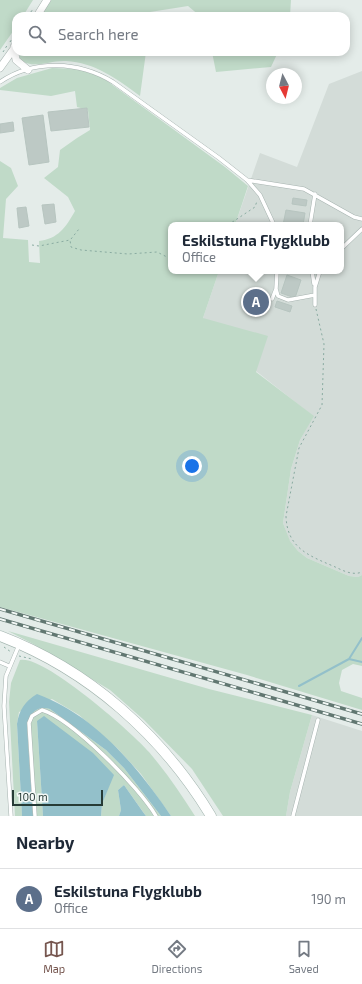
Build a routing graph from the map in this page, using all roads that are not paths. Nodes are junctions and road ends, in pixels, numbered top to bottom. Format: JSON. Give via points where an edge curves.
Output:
{"nodes":[{"id":1,"x":47,"y":0,"type":"edge"},
{"id":2,"x":40,"y":12,"type":"edge"},
{"id":3,"x":12,"y":50,"type":"edge"},
{"id":4,"x":16,"y":56,"type":"edge"},
{"id":5,"x":0,"y":68,"type":"edge"},
{"id":6,"x":28,"y":70,"type":"junction"},
{"id":7,"x":0,"y":82,"type":"edge"},
{"id":8,"x":247,"y":180,"type":"junction"},
{"id":9,"x":315,"y":194,"type":"junction"},
{"id":10,"x":362,"y":219,"type":"edge"},
{"id":11,"x":273,"y":222,"type":"edge"},
{"id":12,"x":310,"y":222,"type":"edge"},
{"id":13,"x":362,"y":229,"type":"edge"},
{"id":14,"x":344,"y":246,"type":"edge"},
{"id":15,"x":277,"y":274,"type":"edge"},
{"id":16,"x":313,"y":274,"type":"edge"},
{"id":17,"x":319,"y":274,"type":"edge"},
{"id":18,"x":315,"y":287,"type":"junction"},
{"id":19,"x":276,"y":289,"type":"junction"},
{"id":20,"x":315,"y":295,"type":"junction"},
{"id":21,"x":272,"y":299,"type":"dead end"},
{"id":22,"x":315,"y":305,"type":"road end"},
{"id":23,"x":0,"y":636,"type":"edge"},
{"id":24,"x":20,"y":644,"type":"junction"},
{"id":25,"x":0,"y":662,"type":"edge"},
{"id":26,"x":9,"y":666,"type":"junction"},
{"id":27,"x":318,"y":720,"type":"dead end"},
{"id":28,"x":11,"y":816,"type":"edge"},
{"id":29,"x":35,"y":816,"type":"edge"},
{"id":30,"x":156,"y":816,"type":"edge"},
{"id":31,"x":211,"y":816,"type":"edge"},
{"id":32,"x":293,"y":816,"type":"edge"}],
"edges":[{"from":1,"to":2,"type":"street"},
{"from":3,"to":5,"type":"street"},
{"from":4,"to":6,"type":"street","via":[[16,60]]},
{"from":6,"to":7,"type":"lane"},
{"from":6,"to":8,"type":"lane","via":[[61,65],[76,66],[95,72],[113,82]]},
{"from":8,"to":9,"type":"lane","via":[[299,188]]},
{"from":8,"to":11,"type":"lane","via":[[260,195]]},
{"from":9,"to":10,"type":"lane"},
{"from":9,"to":12,"type":"lane"},
{"from":13,"to":14,"type":"lane"},
{"from":15,"to":19,"type":"lane"},
{"from":16,"to":18,"type":"lane"},
{"from":17,"to":18,"type":"lane"},
{"from":18,"to":20,"type":"lane"},
{"from":19,"to":20,"type":"lane","via":[[278,296],[288,300]]},
{"from":19,"to":21,"type":"lane"},
{"from":20,"to":22,"type":"lane"},
{"from":23,"to":24,"type":"main road"},
{"from":24,"to":26,"type":"lane"},
{"from":24,"to":31,"type":"main road","via":[[79,677],[126,712],[164,750],[187,778]]},
{"from":25,"to":26,"type":"lane"},
{"from":26,"to":28,"type":"lane","via":[[4,706]]},
{"from":27,"to":32,"type":"lane"},
{"from":29,"to":30,"type":"lane","via":[[29,723],[32,716],[42,710],[69,726],[98,750],[126,778]]}]}
